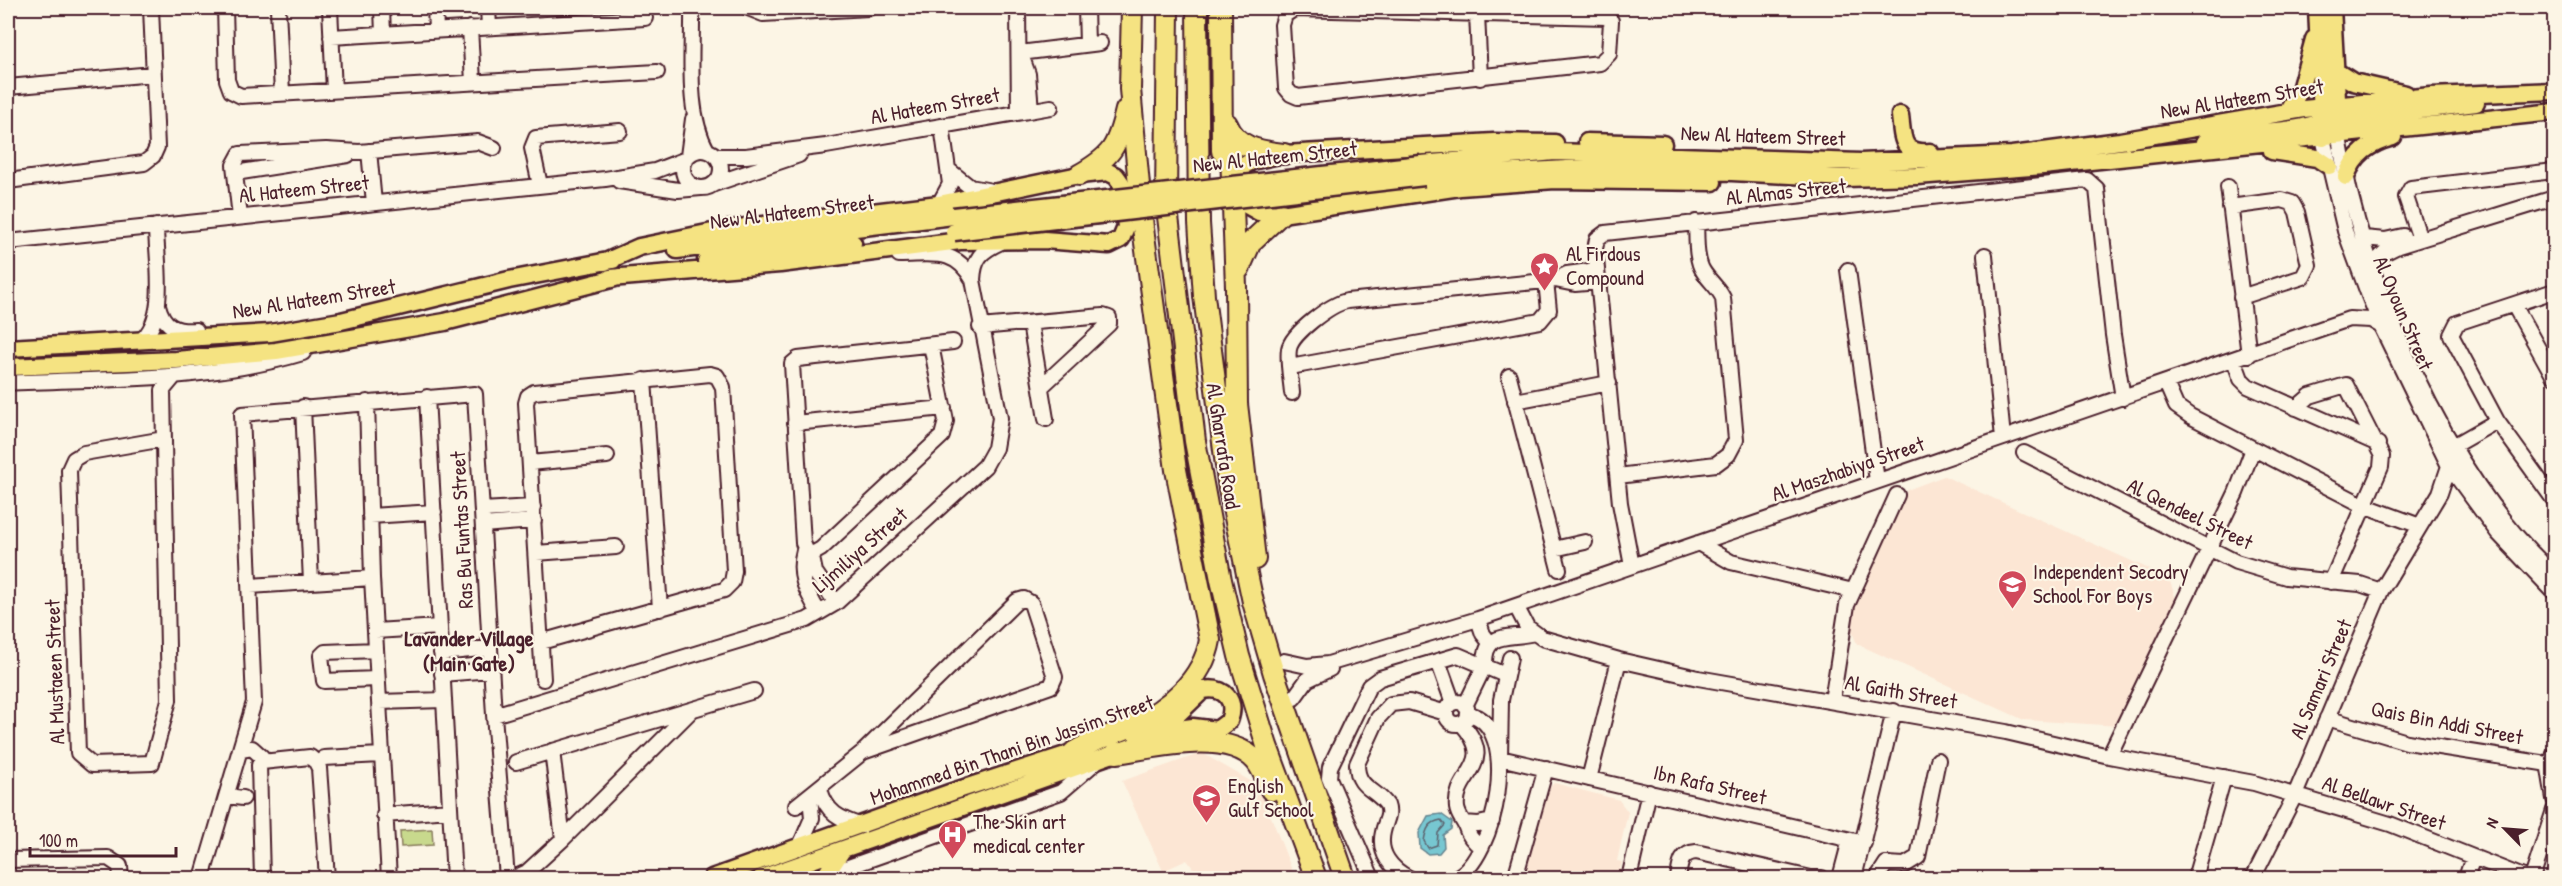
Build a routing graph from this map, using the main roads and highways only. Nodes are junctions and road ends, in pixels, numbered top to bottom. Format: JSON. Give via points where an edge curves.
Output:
{"nodes":[{"id":1,"x":1132,"y":8,"type":"edge"},
{"id":2,"x":1168,"y":8,"type":"edge"},
{"id":3,"x":1197,"y":8,"type":"edge"},
{"id":4,"x":1221,"y":8,"type":"edge"},
{"id":5,"x":2317,"y":8,"type":"edge"},
{"id":6,"x":2332,"y":8,"type":"edge"},
{"id":7,"x":2317,"y":30,"type":"junction"},
{"id":8,"x":2337,"y":72,"type":"junction"},
{"id":9,"x":1130,"y":89,"type":"junction"},
{"id":10,"x":2554,"y":91,"type":"edge"},
{"id":11,"x":2524,"y":93,"type":"junction"},
{"id":12,"x":2431,"y":96,"type":"junction"},
{"id":13,"x":1221,"y":111,"type":"junction"},
{"id":14,"x":2288,"y":111,"type":"junction"},
{"id":15,"x":2554,"y":112,"type":"edge"},
{"id":16,"x":1900,"y":115,"type":"dead end"},
{"id":17,"x":2330,"y":122,"type":"junction"},
{"id":18,"x":2424,"y":127,"type":"junction"},
{"id":19,"x":1221,"y":140,"type":"junction"},
{"id":20,"x":2236,"y":146,"type":"junction"},
{"id":21,"x":2188,"y":151,"type":"junction"},
{"id":22,"x":1284,"y":154,"type":"junction"},
{"id":23,"x":2012,"y":155,"type":"junction"},
{"id":24,"x":1730,"y":157,"type":"junction"},
{"id":25,"x":2329,"y":166,"type":"road end"},
{"id":26,"x":1422,"y":170,"type":"junction"},
{"id":27,"x":1078,"y":175,"type":"junction"},
{"id":28,"x":2346,"y":177,"type":"road end"},
{"id":29,"x":1831,"y":178,"type":"junction"},
{"id":30,"x":1281,"y":214,"type":"junction"},
{"id":31,"x":953,"y":224,"type":"junction"},
{"id":32,"x":605,"y":262,"type":"junction"},
{"id":33,"x":610,"y":278,"type":"junction"},
{"id":34,"x":1236,"y":287,"type":"junction"},
{"id":35,"x":8,"y":348,"type":"edge"},
{"id":36,"x":8,"y":367,"type":"edge"},
{"id":37,"x":1168,"y":417,"type":"junction"},
{"id":38,"x":1229,"y":489,"type":"junction"},
{"id":39,"x":1221,"y":580,"type":"junction"},
{"id":40,"x":1074,"y":753,"type":"junction"},
{"id":41,"x":1108,"y":756,"type":"junction"},
{"id":42,"x":1316,"y":797,"type":"junction"},
{"id":43,"x":1299,"y":836,"type":"junction"},
{"id":44,"x":843,"y":849,"type":"junction"},
{"id":45,"x":821,"y":877,"type":"edge"},
{"id":46,"x":712,"y":879,"type":"edge"},
{"id":47,"x":761,"y":879,"type":"edge"},
{"id":48,"x":1316,"y":879,"type":"edge"},
{"id":49,"x":1345,"y":879,"type":"edge"}],
"edges":[{"from":1,"to":9,"type":"highway"},
{"from":2,"to":39,"type":"highway","name":"Al Gharrafa Road","via":[[1166,200],[1195,441]]},
{"from":3,"to":38,"type":"highway","name":"Al Gharrafa Road","via":[[1198,223]]},
{"from":4,"to":13,"type":"highway"},
{"from":5,"to":7,"type":"main road","name":"Al Oyoun Street"},
{"from":6,"to":8,"type":"main road","name":"Al Oyoun Street"},
{"from":7,"to":14,"type":"main road","via":[[2299,93]]},
{"from":7,"to":17,"type":"main road","name":"Al Oyoun Street"},
{"from":8,"to":12,"type":"main road","via":[[2359,84]]},
{"from":8,"to":17,"type":"main road","name":"Al Oyoun Street"},
{"from":9,"to":27,"type":"highway","via":[[1116,146],[1105,159]]},
{"from":9,"to":37,"type":"highway","via":[[1143,228]]},
{"from":10,"to":11,"type":"main road","name":"New Al Hateem Street"},
{"from":11,"to":12,"type":"main road","name":"New Al Hateem Street"},
{"from":11,"to":17,"type":"main road","via":[[2447,108]]},
{"from":12,"to":17,"type":"main road","name":"New Al Hateem Street"},
{"from":13,"to":19,"type":"highway"},
{"from":13,"to":22,"type":"highway","via":[[1233,137],[1245,146]]},
{"from":14,"to":17,"type":"main road","name":"New Al Hateem Street"},
{"from":14,"to":23,"type":"main road","name":"New Al Hateem Street","via":[[2120,141]]},
{"from":15,"to":18,"type":"main road","name":"New Al Hateem Street"},
{"from":16,"to":23,"type":"main road","via":[[1903,139],[1912,151],[1986,150]]},
{"from":17,"to":18,"type":"main road","name":"New Al Hateem Street"},
{"from":17,"to":20,"type":"main road","name":"New Al Hateem Street"},
{"from":17,"to":21,"type":"main road","via":[[2222,136]]},
{"from":18,"to":28,"type":"main road","via":[[2365,148]]},
{"from":19,"to":34,"type":"highway","via":[[1231,154]]},
{"from":19,"to":38,"type":"highway"},
{"from":20,"to":21,"type":"main road","name":"New Al Hateem Street"},
{"from":20,"to":25,"type":"main road","via":[[2317,158]]},
{"from":21,"to":29,"type":"main road","name":"New Al Hateem Street","via":[[1951,173]]},
{"from":22,"to":24,"type":"main road","via":[[1494,142],[1630,142],[1690,146]]},
{"from":22,"to":30,"type":"main road","via":[[1243,166],[1237,181],[1249,209]]},
{"from":23,"to":24,"type":"main road","name":"New Al Hateem Street","via":[[1861,162]]},
{"from":24,"to":26,"type":"main road","name":"New Al Hateem Street","via":[[1555,152]]},
{"from":26,"to":29,"type":"main road","name":"New Al Hateem Street","via":[[1621,166]]},
{"from":26,"to":31,"type":"main road","name":"New Al Hateem Street","bridge":true},
{"from":27,"to":32,"type":"main road","via":[[939,204],[722,230],[630,249]]},
{"from":27,"to":33,"type":"main road","via":[[1108,172],[1119,179],[1126,227],[1121,239],[1109,245],[1008,240],[950,242],[780,264]]},
{"from":29,"to":30,"type":"main road","via":[[1755,183],[1555,180],[1460,187]]},
{"from":30,"to":34,"type":"highway","via":[[1251,242],[1239,267]]},
{"from":31,"to":32,"type":"main road","name":"New Al Hateem Street","via":[[725,242]]},
{"from":31,"to":33,"type":"main road","name":"New Al Hateem Street"},
{"from":32,"to":35,"type":"main road","name":"New Al Hateem Street","via":[[270,333]]},
{"from":33,"to":36,"type":"main road","name":"New Al Hateem Street","via":[[445,322],[276,351]]},
{"from":34,"to":42,"type":"highway","via":[[1237,404],[1258,582],[1294,698]]},
{"from":37,"to":39,"type":"highway"},
{"from":37,"to":40,"type":"highway","via":[[1209,629],[1208,652],[1195,676],[1161,709],[1133,726],[1091,741]]},
{"from":38,"to":42,"type":"highway","name":"Al Gharrafa Road","via":[[1253,602]]},
{"from":39,"to":43,"type":"highway","name":"Al Gharrafa Road","via":[[1252,700]]},
{"from":40,"to":41,"type":"main road","name":"Mohammed Bin Thani Bin Jassim Street","via":[[1175,717],[1203,690],[1219,689],[1229,698],[1229,721],[1217,730],[1178,729]]},
{"from":40,"to":46,"type":"main road","name":"Mohammed Bin Thani Bin Jassim Street","via":[[952,792]]},
{"from":41,"to":43,"type":"highway","via":[[1210,742],[1244,751],[1257,762],[1279,807]]},
{"from":41,"to":44,"type":"main road","name":"Mohammed Bin Thani Bin Jassim Street"},
{"from":42,"to":49,"type":"highway","name":"Al Gharrafa Road"},
{"from":43,"to":48,"type":"highway","name":"Al Gharrafa Road"},
{"from":44,"to":45,"type":"main road"},
{"from":44,"to":47,"type":"main road","name":"Mohammed Bin Thani Bin Jassim Street"}]}
